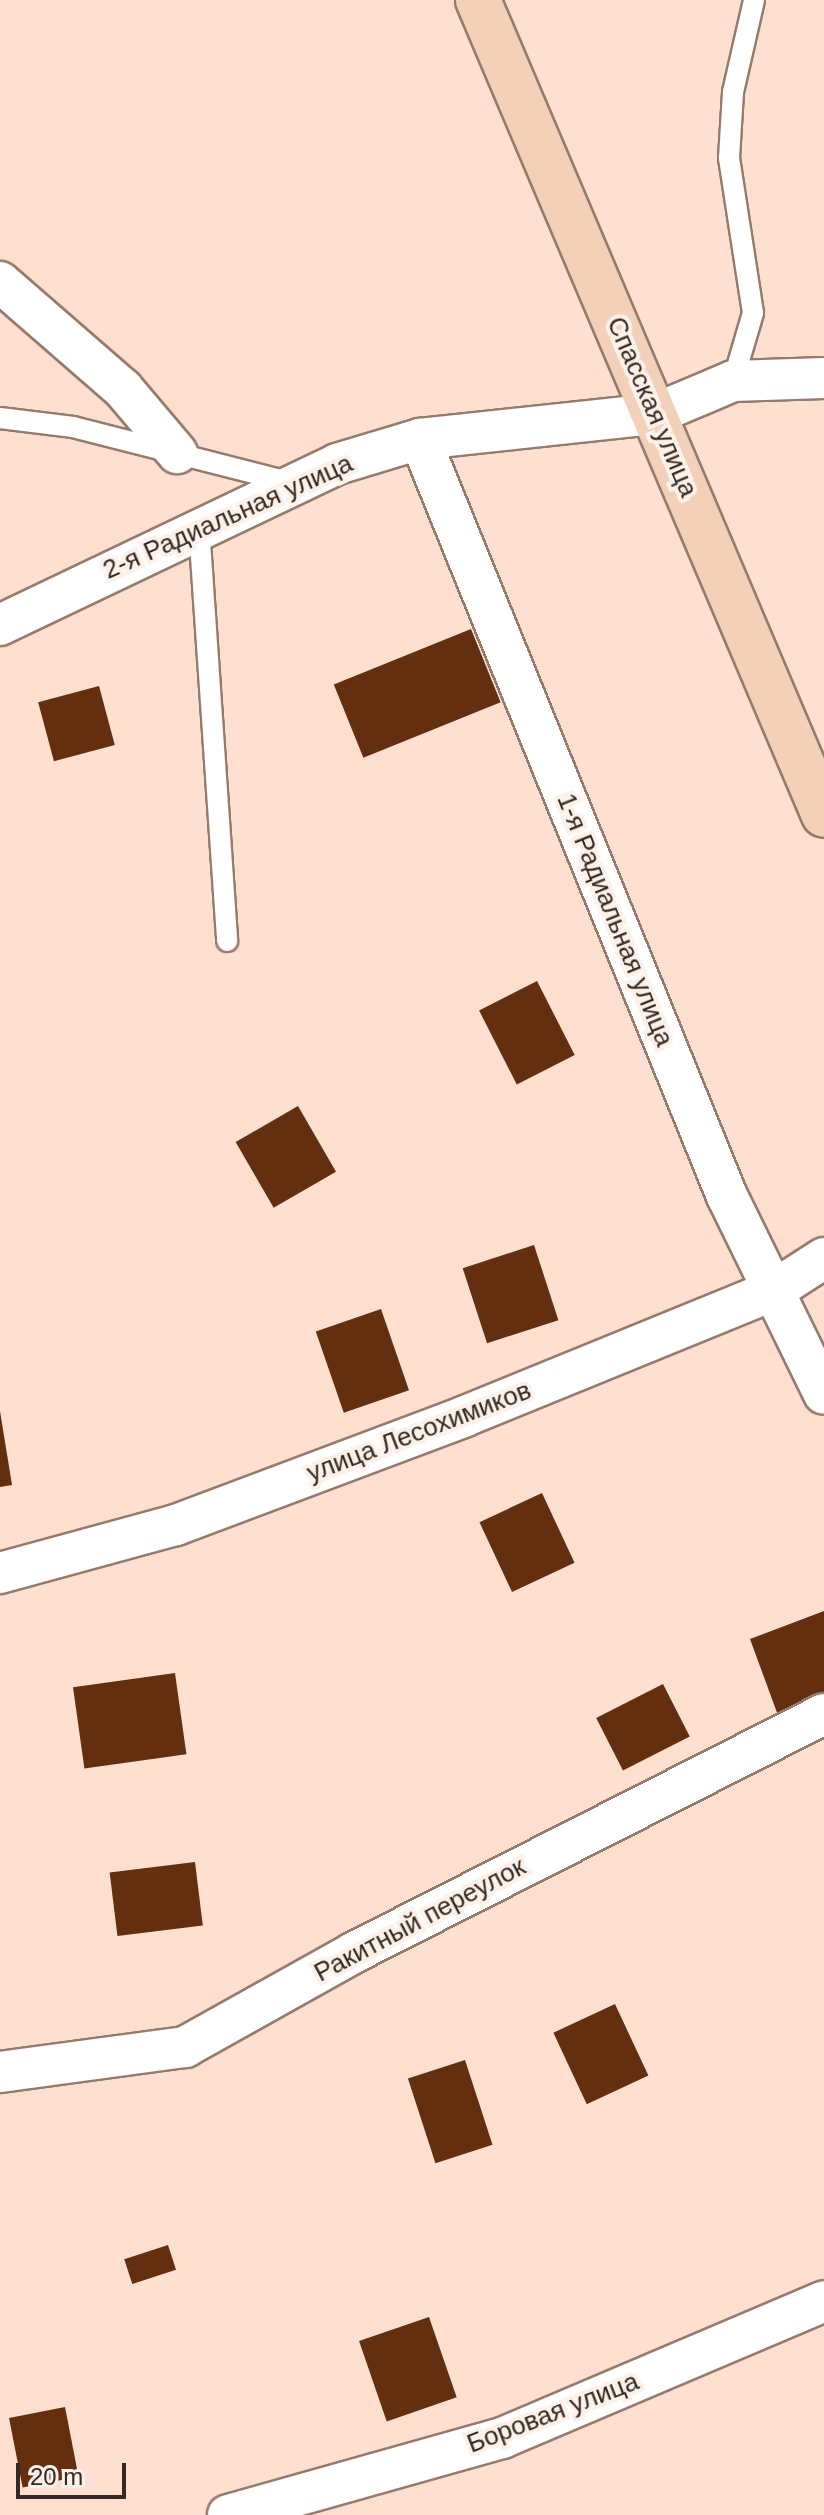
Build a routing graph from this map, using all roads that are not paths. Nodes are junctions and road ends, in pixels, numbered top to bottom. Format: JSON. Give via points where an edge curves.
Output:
{"nodes":[{"id":1,"x":478,"y":0,"type":"edge"},
{"id":2,"x":754,"y":0,"type":"edge"},
{"id":3,"x":0,"y":282,"type":"edge"},
{"id":4,"x":824,"y":378,"type":"edge"},
{"id":5,"x":733,"y":381,"type":"junction"},
{"id":6,"x":655,"y":414,"type":"junction"},
{"id":7,"x":0,"y":418,"type":"edge"},
{"id":8,"x":420,"y":439,"type":"junction"},
{"id":9,"x":177,"y":453,"type":"junction"},
{"id":10,"x":295,"y":483,"type":"junction"},
{"id":11,"x":199,"y":527,"type":"junction"},
{"id":12,"x":0,"y":625,"type":"edge"},
{"id":13,"x":824,"y":815,"type":"edge"},
{"id":14,"x":227,"y":941,"type":"dead end"},
{"id":15,"x":824,"y":1258,"type":"edge"},
{"id":16,"x":776,"y":1289,"type":"junction"},
{"id":17,"x":824,"y":1394,"type":"edge"},
{"id":18,"x":0,"y":1573,"type":"edge"},
{"id":19,"x":824,"y":1714,"type":"edge"},
{"id":20,"x":0,"y":2072,"type":"edge"},
{"id":21,"x":824,"y":2301,"type":"edge"},
{"id":22,"x":228,"y":2515,"type":"edge"}],
"edges":[{"from":1,"to":6,"type":"street","name":"Спасская улица"},
{"from":2,"to":5,"type":"lane","via":[[733,92],[729,158],[753,313]]},
{"from":3,"to":9,"type":"street","via":[[123,389]]},
{"from":4,"to":5,"type":"street"},
{"from":5,"to":6,"type":"street","name":"2-я Радиальная улица"},
{"from":6,"to":8,"type":"street","name":"2-я Радиальная улица"},
{"from":6,"to":13,"type":"street","name":"Спасская улица"},
{"from":7,"to":9,"type":"lane","via":[[73,427]]},
{"from":8,"to":10,"type":"street","name":"2-я Радиальная улица"},
{"from":8,"to":16,"type":"street","name":"1-я Радиальная улица","via":[[727,1196]]},
{"from":9,"to":10,"type":"lane"},
{"from":10,"to":11,"type":"street","name":"2-я Радиальная улица"},
{"from":11,"to":12,"type":"street","name":"2-я Радиальная улица"},
{"from":11,"to":14,"type":"lane"},
{"from":15,"to":16,"type":"street","name":"улица Лесохимиков"},
{"from":16,"to":17,"type":"street","name":"1-я Радиальная улица"},
{"from":16,"to":18,"type":"street","name":"улица Лесохимиков","via":[[463,1417],[176,1525]]},
{"from":19,"to":20,"type":"street","name":"Ракитный переулок","via":[[353,1953],[185,2047]]},
{"from":21,"to":22,"type":"street","name":"Боровая улица","via":[[502,2438]]}]}
